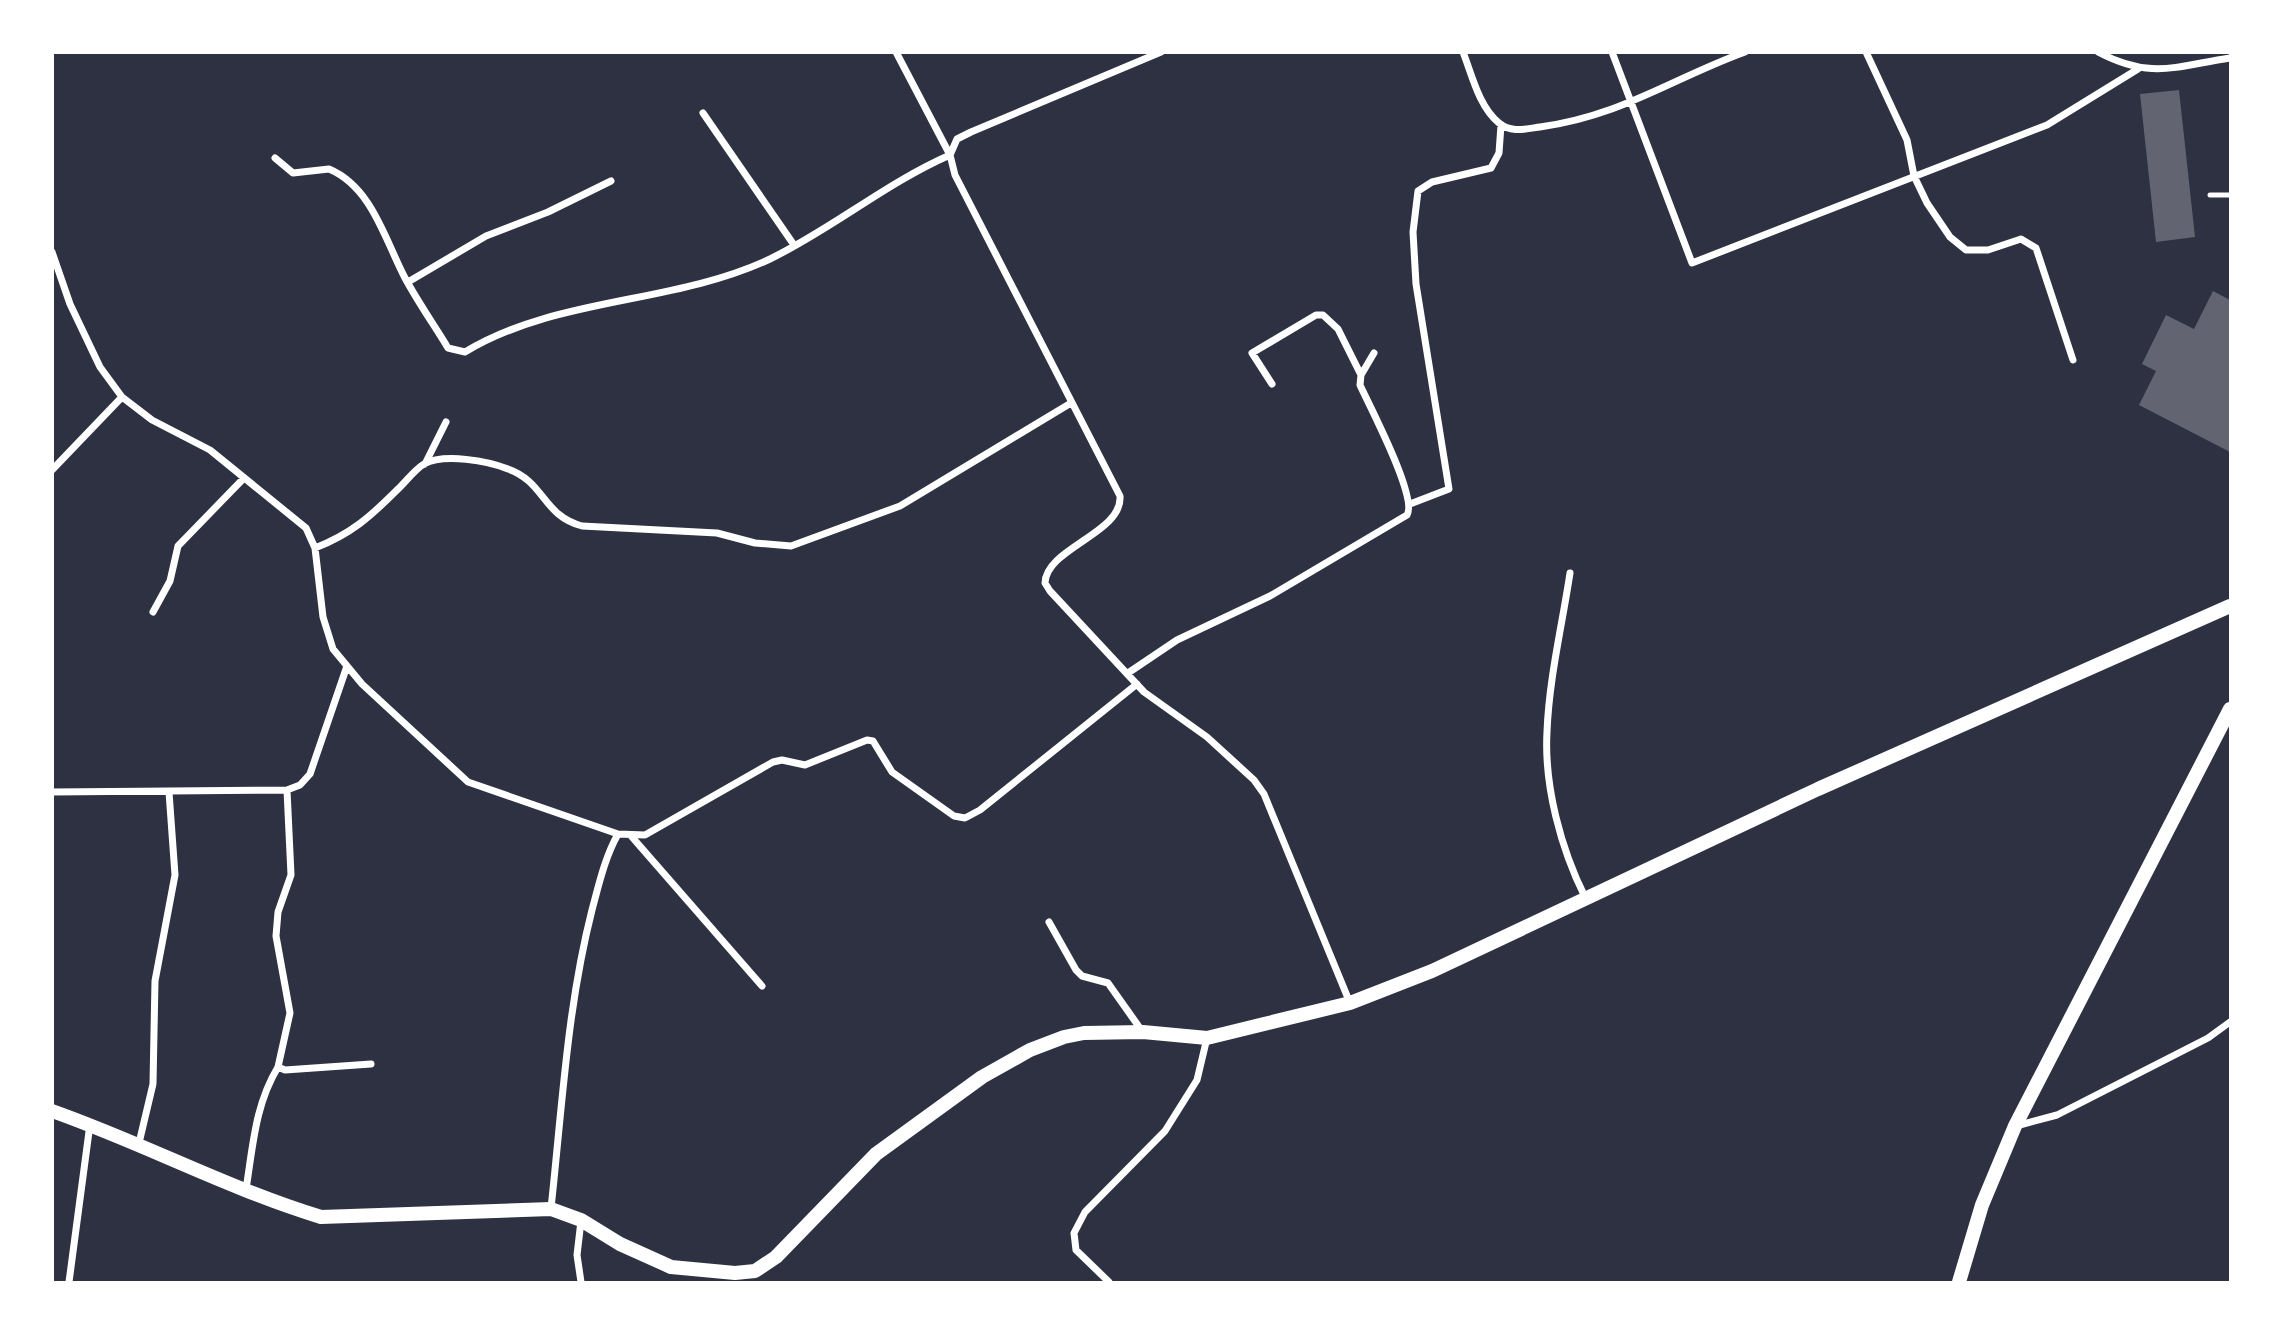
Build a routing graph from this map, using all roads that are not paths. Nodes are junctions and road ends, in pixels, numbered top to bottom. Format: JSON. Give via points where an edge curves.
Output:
{"nodes":[{"id":1,"x":896,"y":52,"type":"edge"},
{"id":2,"x":1161,"y":52,"type":"edge"},
{"id":3,"x":1463,"y":52,"type":"edge"},
{"id":4,"x":1612,"y":52,"type":"edge"},
{"id":5,"x":1745,"y":52,"type":"edge"},
{"id":6,"x":1866,"y":52,"type":"edge"},
{"id":7,"x":2098,"y":52,"type":"edge"},
{"id":8,"x":2210,"y":57,"type":"edge"},
{"id":9,"x":2231,"y":58,"type":"edge"},
{"id":10,"x":2138,"y":69,"type":"junction"},
{"id":11,"x":1631,"y":103,"type":"junction"},
{"id":12,"x":703,"y":113,"type":"dead end"},
{"id":13,"x":1500,"y":125,"type":"junction"},
{"id":14,"x":950,"y":155,"type":"junction"},
{"id":15,"x":275,"y":158,"type":"dead end"},
{"id":16,"x":1914,"y":176,"type":"junction"},
{"id":17,"x":611,"y":181,"type":"dead end"},
{"id":18,"x":2210,"y":195,"type":"dead end"},
{"id":19,"x":2231,"y":195,"type":"edge"},
{"id":20,"x":794,"y":245,"type":"junction"},
{"id":21,"x":52,"y":252,"type":"edge"},
{"id":22,"x":408,"y":282,"type":"junction"},
{"id":23,"x":1374,"y":353,"type":"dead end"},
{"id":24,"x":2073,"y":360,"type":"dead end"},
{"id":25,"x":1361,"y":375,"type":"junction"},
{"id":26,"x":1272,"y":384,"type":"dead end"},
{"id":27,"x":122,"y":397,"type":"junction"},
{"id":28,"x":1071,"y":403,"type":"junction"},
{"id":29,"x":446,"y":422,"type":"dead end"},
{"id":30,"x":425,"y":464,"type":"junction"},
{"id":31,"x":52,"y":470,"type":"edge"},
{"id":32,"x":244,"y":478,"type":"junction"},
{"id":33,"x":1410,"y":504,"type":"junction"},
{"id":34,"x":315,"y":548,"type":"junction"},
{"id":35,"x":1570,"y":573,"type":"dead end"},
{"id":36,"x":2231,"y":606,"type":"edge"},
{"id":37,"x":153,"y":612,"type":"dead end"},
{"id":38,"x":347,"y":666,"type":"junction"},
{"id":39,"x":1128,"y":673,"type":"junction"},
{"id":40,"x":1137,"y":684,"type":"junction"},
{"id":41,"x":2231,"y":709,"type":"edge"},
{"id":42,"x":288,"y":790,"type":"junction"},
{"id":43,"x":52,"y":792,"type":"edge"},
{"id":44,"x":169,"y":792,"type":"junction"},
{"id":45,"x":618,"y":834,"type":"junction"},
{"id":46,"x":632,"y":837,"type":"junction"},
{"id":47,"x":1586,"y":897,"type":"junction"},
{"id":48,"x":1049,"y":922,"type":"dead end"},
{"id":49,"x":762,"y":986,"type":"dead end"},
{"id":50,"x":1350,"y":1003,"type":"junction"},
{"id":51,"x":2231,"y":1021,"type":"edge"},
{"id":52,"x":1143,"y":1032,"type":"junction"},
{"id":53,"x":1207,"y":1038,"type":"junction"},
{"id":54,"x":371,"y":1064,"type":"dead end"},
{"id":55,"x":278,"y":1068,"type":"junction"},
{"id":56,"x":52,"y":1111,"type":"edge"},
{"id":57,"x":90,"y":1124,"type":"junction"},
{"id":58,"x":2015,"y":1126,"type":"junction"},
{"id":59,"x":139,"y":1143,"type":"junction"},
{"id":60,"x":246,"y":1189,"type":"junction"},
{"id":61,"x":551,"y":1209,"type":"junction"},
{"id":62,"x":581,"y":1220,"type":"junction"},
{"id":63,"x":737,"y":1278,"type":"edge"},
{"id":64,"x":69,"y":1283,"type":"edge"},
{"id":65,"x":582,"y":1283,"type":"edge"},
{"id":66,"x":1109,"y":1283,"type":"edge"},
{"id":67,"x":1959,"y":1283,"type":"edge"}],
"edges":[{"from":1,"to":14,"type":"street"},
{"from":2,"to":14,"type":"street","via":[[971,132],[957,139]]},
{"from":3,"to":13,"type":"street","via":[[1486,110]]},
{"from":4,"to":11,"type":"street"},
{"from":5,"to":11,"type":"street"},
{"from":6,"to":16,"type":"street","via":[[1907,140]]},
{"from":7,"to":10,"type":"street"},
{"from":8,"to":9,"type":"street"},
{"from":8,"to":10,"type":"street","via":[[2170,69]]},
{"from":10,"to":16,"type":"street","via":[[2047,125]]},
{"from":11,"to":13,"type":"street","via":[[1568,123],[1516,130]]},
{"from":11,"to":16,"type":"street","via":[[1692,263]]},
{"from":12,"to":20,"type":"street"},
{"from":13,"to":33,"type":"street","via":[[1499,153],[1491,168],[1432,182],[1418,191],[1413,232],[1416,284],[1449,489]]},
{"from":14,"to":20,"type":"street","via":[[911,172]]},
{"from":14,"to":28,"type":"street","via":[[955,175]]},
{"from":15,"to":22,"type":"street","via":[[293,173],[329,169],[355,187],[372,208]]},
{"from":16,"to":24,"type":"street","via":[[1950,237],[1966,250],[1988,250],[2021,239],[2036,248]]},
{"from":17,"to":22,"type":"street","via":[[486,236]]},
{"from":18,"to":19,"type":"lane"},
{"from":20,"to":22,"type":"street","via":[[704,282],[568,311],[488,338],[465,352],[448,348]]},
{"from":21,"to":27,"type":"street","via":[[100,368]]},
{"from":23,"to":25,"type":"street"},
{"from":25,"to":26,"type":"street","via":[[1338,329],[1323,315],[1316,315],[1252,353]]},
{"from":25,"to":33,"type":"street","via":[[1360,385]]},
{"from":27,"to":31,"type":"street"},
{"from":27,"to":32,"type":"street","via":[[152,420],[210,450]]},
{"from":28,"to":30,"type":"street","via":[[900,506],[792,546],[770,546],[717,533],[582,526],[556,516],[530,482],[513,470],[471,459]]},
{"from":28,"to":39,"type":"street","via":[[1121,502],[1115,515],[1051,566],[1045,583]]},
{"from":29,"to":30,"type":"street"},
{"from":30,"to":34,"type":"street","via":[[368,520]]},
{"from":32,"to":34,"type":"street","via":[[306,527]]},
{"from":32,"to":37,"type":"street","via":[[178,546],[170,581]]},
{"from":33,"to":39,"type":"street","via":[[1401,519],[1270,596],[1177,640]]},
{"from":34,"to":38,"type":"street","via":[[323,617],[333,649]]},
{"from":35,"to":47,"type":"street","via":[[1546,734],[1558,821]]},
{"from":36,"to":47,"type":"main road"},
{"from":38,"to":42,"type":"street","via":[[310,774]]},
{"from":38,"to":45,"type":"street","via":[[468,782]]},
{"from":39,"to":40,"type":"street"},
{"from":40,"to":46,"type":"street","via":[[965,818],[954,816],[892,772],[873,741],[867,740],[805,765],[773,762],[645,835]]},
{"from":40,"to":50,"type":"street","via":[[1207,737],[1264,794]]},
{"from":41,"to":58,"type":"main road"},
{"from":42,"to":44,"type":"street"},
{"from":42,"to":55,"type":"street","via":[[291,875],[278,912],[276,936],[290,1013]]},
{"from":43,"to":44,"type":"street"},
{"from":44,"to":59,"type":"street","via":[[175,875],[155,981],[153,1084]]},
{"from":45,"to":46,"type":"street"},
{"from":45,"to":61,"type":"street","via":[[593,909],[573,1004]]},
{"from":46,"to":49,"type":"street"},
{"from":47,"to":50,"type":"main road","via":[[1432,971]]},
{"from":48,"to":52,"type":"street","via":[[1076,970],[1108,983]]},
{"from":50,"to":53,"type":"main road"},
{"from":51,"to":58,"type":"street","via":[[2208,1038],[2057,1115]]},
{"from":52,"to":53,"type":"main road"},
{"from":52,"to":63,"type":"main road","via":[[1064,1037],[982,1077],[876,1154],[776,1257]]},
{"from":53,"to":66,"type":"street","via":[[1197,1080],[1165,1131],[1076,1225],[1076,1250]]},
{"from":54,"to":55,"type":"street"},
{"from":55,"to":60,"type":"street","via":[[259,1108]]},
{"from":56,"to":57,"type":"main road"},
{"from":57,"to":59,"type":"main road"},
{"from":57,"to":64,"type":"street"},
{"from":58,"to":67,"type":"main road","via":[[1982,1205]]},
{"from":59,"to":60,"type":"main road"},
{"from":60,"to":61,"type":"main road","via":[[321,1217]]},
{"from":61,"to":62,"type":"main road"},
{"from":62,"to":63,"type":"main road","via":[[671,1267]]},
{"from":62,"to":65,"type":"street","via":[[577,1255]]}]}
